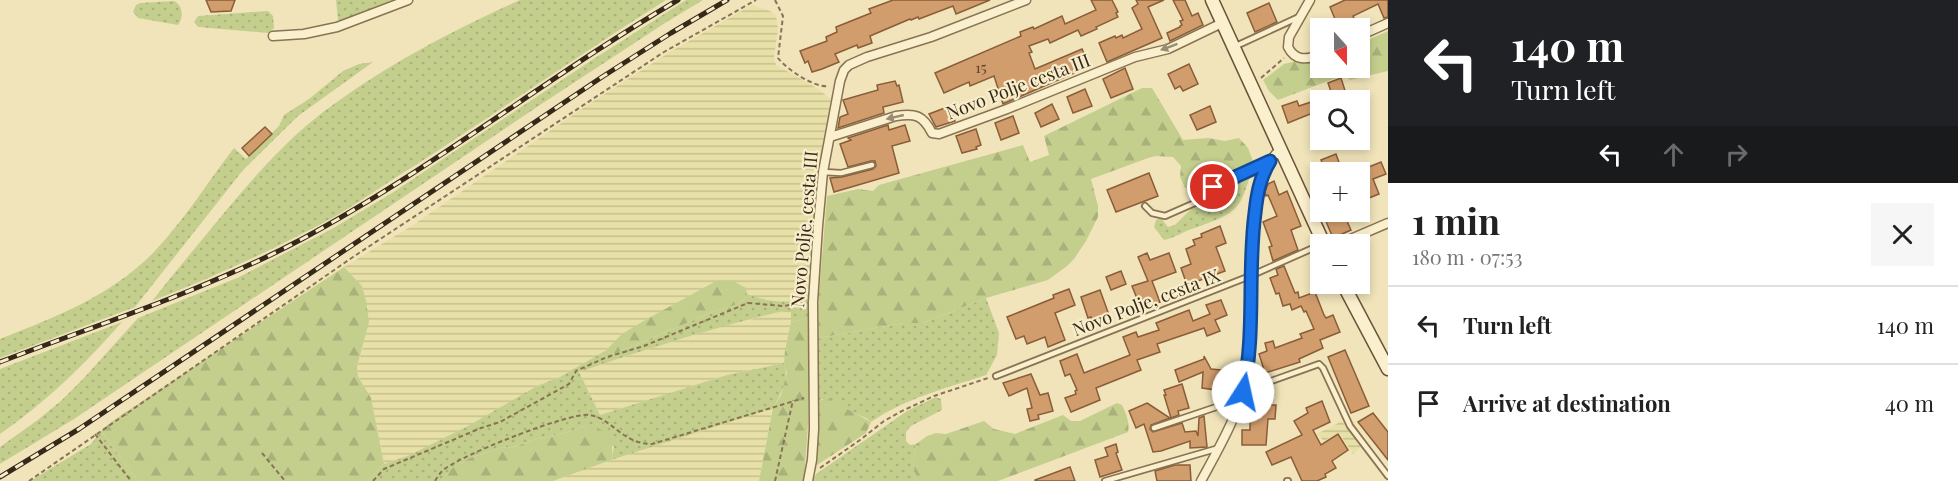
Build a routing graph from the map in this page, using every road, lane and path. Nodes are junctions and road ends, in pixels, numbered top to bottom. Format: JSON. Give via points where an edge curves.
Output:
{"nodes":[{"id":1,"x":408,"y":0,"type":"edge"},
{"id":2,"x":756,"y":0,"type":"edge"},
{"id":3,"x":775,"y":0,"type":"edge"},
{"id":4,"x":1026,"y":0,"type":"edge"},
{"id":5,"x":1212,"y":0,"type":"edge"},
{"id":6,"x":1310,"y":0,"type":"edge"},
{"id":7,"x":1301,"y":15,"type":"junction"},
{"id":8,"x":1222,"y":23,"type":"junction"},
{"id":9,"x":1388,"y":23,"type":"edge"},
{"id":10,"x":1370,"y":31,"type":"edge"},
{"id":11,"x":273,"y":36,"type":"dead end"},
{"id":12,"x":1233,"y":47,"type":"junction"},
{"id":13,"x":1291,"y":53,"type":"junction"},
{"id":14,"x":1310,"y":57,"type":"edge"},
{"id":15,"x":1258,"y":80,"type":"dead end"},
{"id":16,"x":840,"y":81,"type":"junction"},
{"id":17,"x":830,"y":137,"type":"junction"},
{"id":18,"x":1281,"y":150,"type":"junction"},
{"id":19,"x":1270,"y":161,"type":"junction"},
{"id":20,"x":872,"y":165,"type":"dead end"},
{"id":21,"x":823,"y":172,"type":"junction"},
{"id":22,"x":1145,"y":206,"type":"dead end"},
{"id":23,"x":1388,"y":223,"type":"edge"},
{"id":24,"x":1318,"y":234,"type":"edge"},
{"id":25,"x":1362,"y":234,"type":"edge"},
{"id":26,"x":1310,"y":249,"type":"edge"},
{"id":27,"x":1251,"y":276,"type":"junction"},
{"id":28,"x":1347,"y":294,"type":"edge"},
{"id":29,"x":813,"y":303,"type":"junction"},
{"id":30,"x":1387,"y":367,"type":"edge"},
{"id":31,"x":996,"y":376,"type":"joint"},
{"id":32,"x":1241,"y":395,"type":"junction"},
{"id":33,"x":813,"y":396,"type":"junction"},
{"id":34,"x":793,"y":400,"type":"junction"},
{"id":35,"x":1154,"y":428,"type":"dead end"},
{"id":36,"x":95,"y":434,"type":"junction"},
{"id":37,"x":1219,"y":448,"type":"junction"},
{"id":38,"x":262,"y":453,"type":"dead end"},
{"id":39,"x":1388,"y":476,"type":"edge"},
{"id":40,"x":809,"y":478,"type":"edge"},
{"id":41,"x":29,"y":481,"type":"edge"},
{"id":42,"x":131,"y":481,"type":"edge"},
{"id":43,"x":285,"y":481,"type":"edge"},
{"id":44,"x":373,"y":481,"type":"edge"},
{"id":45,"x":435,"y":481,"type":"edge"},
{"id":46,"x":775,"y":481,"type":"edge"},
{"id":47,"x":1106,"y":481,"type":"edge"},
{"id":48,"x":1201,"y":481,"type":"edge"}],
"edges":[{"from":1,"to":11,"type":"street","via":[[337,27]]},
{"from":2,"to":36,"type":"path","via":[[664,52],[458,186]]},
{"from":3,"to":16,"type":"path","via":[[783,16],[777,54],[780,62],[823,87]]},
{"from":4,"to":16,"type":"street","via":[[867,57],[849,65]]},
{"from":5,"to":8,"type":"main road"},
{"from":6,"to":7,"type":"street"},
{"from":7,"to":12,"type":"lane"},
{"from":7,"to":13,"type":"street","via":[[1289,37]]},
{"from":8,"to":12,"type":"main road"},
{"from":8,"to":17,"type":"street","name":"Novo Polje cesta III","one_way":true,"via":[[1168,49],[1135,57],[939,134],[932,133],[920,117],[907,114]]},
{"from":9,"to":10,"type":"street"},
{"from":12,"to":18,"type":"main road"},
{"from":13,"to":14,"type":"street","via":[[1296,58]]},
{"from":13,"to":15,"type":"path"},
{"from":16,"to":17,"type":"street","name":"Novo Polje, cesta III"},
{"from":17,"to":21,"type":"street","name":"Novo Polje, cesta III"},
{"from":18,"to":19,"type":"street"},
{"from":18,"to":24,"type":"main road"},
{"from":19,"to":22,"type":"lane","via":[[1213,187],[1197,202],[1165,216],[1152,213]]},
{"from":19,"to":27,"type":"street","via":[[1257,198]]},
{"from":20,"to":21,"type":"lane","via":[[841,173]]},
{"from":21,"to":29,"type":"street","name":"Novo Polje, cesta III"},
{"from":23,"to":25,"type":"street"},
{"from":26,"to":27,"type":"lane","name":"Novo Polje, cesta IX"},
{"from":27,"to":31,"type":"lane","name":"Novo Polje, cesta IX"},
{"from":27,"to":32,"type":"street","via":[[1250,343]]},
{"from":28,"to":30,"type":"main road"},
{"from":29,"to":33,"type":"street","name":"Novo Polje, cesta III"},
{"from":29,"to":44,"type":"path","via":[[748,303],[607,357],[576,371],[569,384],[500,422],[384,469]]},
{"from":31,"to":40,"type":"path","via":[[934,396],[900,412]]},
{"from":32,"to":35,"type":"lane"},
{"from":32,"to":37,"type":"street"},
{"from":32,"to":39,"type":"lane","via":[[1319,364],[1350,426]]},
{"from":33,"to":34,"type":"path"},
{"from":33,"to":40,"type":"street","name":"Novo Polje, cesta III"},
{"from":34,"to":45,"type":"path","via":[[652,444],[640,444],[601,419],[579,416],[468,455],[440,472]]},
{"from":34,"to":46,"type":"path"},
{"from":36,"to":41,"type":"path"},
{"from":36,"to":42,"type":"path"},
{"from":37,"to":47,"type":"lane"},
{"from":37,"to":48,"type":"street"},
{"from":38,"to":43,"type":"path"}]}
